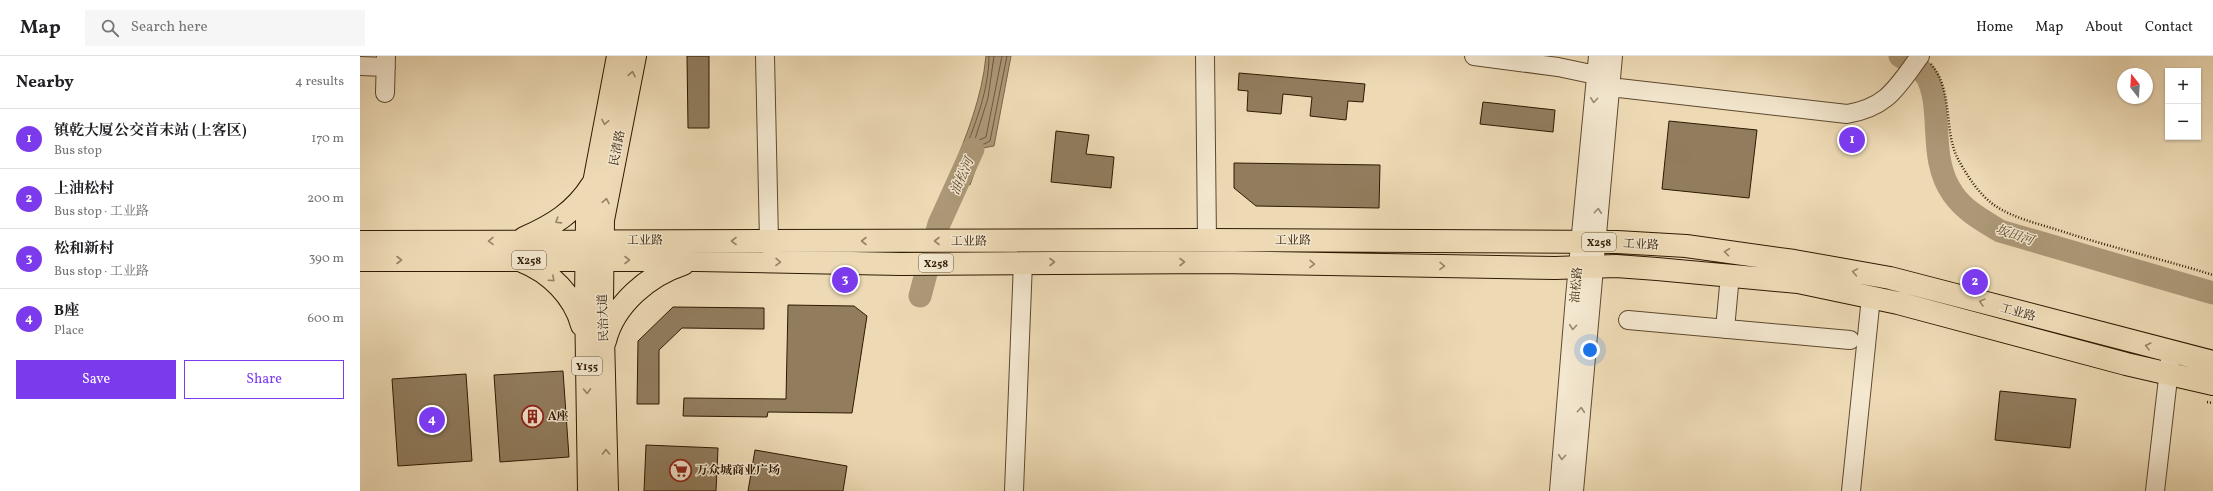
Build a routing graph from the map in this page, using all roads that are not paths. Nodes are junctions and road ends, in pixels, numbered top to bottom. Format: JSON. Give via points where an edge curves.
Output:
{"nodes":[{"id":1,"x":618,"y":56,"type":"edge"},
{"id":2,"x":635,"y":56,"type":"edge"},
{"id":3,"x":765,"y":56,"type":"edge"},
{"id":4,"x":1204,"y":56,"type":"edge"},
{"id":5,"x":1474,"y":56,"type":"edge"},
{"id":6,"x":1925,"y":59,"type":"edge"},
{"id":7,"x":386,"y":62,"type":"edge"},
{"id":8,"x":1603,"y":63,"type":"edge"},
{"id":9,"x":360,"y":66,"type":"edge"},
{"id":10,"x":1610,"y":87,"type":"junction"},
{"id":11,"x":385,"y":92,"type":"dead end"},
{"id":12,"x":593,"y":183,"type":"junction"},
{"id":13,"x":1207,"y":240,"type":"junction"},
{"id":14,"x":769,"y":241,"type":"junction"},
{"id":15,"x":360,"y":242,"type":"edge"},
{"id":16,"x":1588,"y":242,"type":"junction"},
{"id":17,"x":519,"y":250,"type":"junction"},
{"id":18,"x":594,"y":250,"type":"junction"},
{"id":19,"x":360,"y":260,"type":"edge"},
{"id":20,"x":697,"y":260,"type":"junction"},
{"id":21,"x":1023,"y":262,"type":"junction"},
{"id":22,"x":1585,"y":267,"type":"junction"},
{"id":23,"x":1730,"y":275,"type":"junction"},
{"id":24,"x":1871,"y":297,"type":"junction"},
{"id":25,"x":1628,"y":320,"type":"dead end"},
{"id":26,"x":1726,"y":329,"type":"junction"},
{"id":27,"x":1850,"y":340,"type":"dead end"},
{"id":28,"x":595,"y":345,"type":"junction"},
{"id":29,"x":2171,"y":352,"type":"junction"},
{"id":30,"x":2213,"y":362,"type":"edge"},
{"id":31,"x":2168,"y":373,"type":"junction"},
{"id":32,"x":2213,"y":384,"type":"edge"},
{"id":33,"x":589,"y":491,"type":"edge"},
{"id":34,"x":607,"y":491,"type":"edge"},
{"id":35,"x":1014,"y":491,"type":"edge"},
{"id":36,"x":1560,"y":491,"type":"edge"},
{"id":37,"x":1574,"y":491,"type":"edge"},
{"id":38,"x":1850,"y":491,"type":"edge"},
{"id":39,"x":2155,"y":491,"type":"edge"}],
"edges":[{"from":1,"to":12,"type":"main road","name":"民清路","one_way":true},
{"from":18,"to":2,"type":"main road","name":"民清路","one_way":true},
{"from":3,"to":14,"type":"street"},
{"from":4,"to":13,"type":"street"},
{"from":5,"to":8,"type":"street","via":[[1558,67]]},
{"from":6,"to":10,"type":"street","via":[[1882,101],[1866,111],[1847,114]]},
{"from":7,"to":9,"type":"street"},
{"from":7,"to":11,"type":"street"},
{"from":8,"to":10,"type":"street","name":"油松路"},
{"from":8,"to":16,"type":"street","name":"油松路","one_way":true},
{"from":16,"to":10,"type":"street","name":"油松路","one_way":true},
{"from":12,"to":17,"type":"main road","one_way":true,"via":[[570,213]]},
{"from":12,"to":18,"type":"main road","name":"民清路"},
{"from":13,"to":14,"type":"main road","name":"工业路","number":"X258","one_way":true},
{"from":13,"to":16,"type":"main road","name":"工业路","number":"X258"},
{"from":14,"to":18,"type":"main road","name":"工业路","number":"X258","one_way":true},
{"from":17,"to":15,"type":"main road","name":"工业路","number":"X258","one_way":true},
{"from":16,"to":22,"type":"street","name":"油松路"},
{"from":29,"to":16,"type":"main road","name":"工业路","number":"X258","one_way":true,"via":[[1890,278],[1686,246]]},
{"from":17,"to":18,"type":"main road","name":"工业路","number":"X258"},
{"from":19,"to":17,"type":"main road","name":"工业路","number":"X258","one_way":true},
{"from":17,"to":28,"type":"main road","one_way":true,"via":[[561,288],[572,302]]},
{"from":18,"to":20,"type":"main road","name":"工业路","number":"X258","one_way":true},
{"from":18,"to":28,"type":"main road","name":"民治大道","number":"Y155"},
{"from":20,"to":21,"type":"main road","name":"工业路","number":"X258","one_way":true,"via":[[901,264]]},
{"from":20,"to":28,"type":"main road","via":[[673,267],[636,291]]},
{"from":21,"to":22,"type":"main road","name":"工业路","number":"X258","one_way":true},
{"from":21,"to":35,"type":"street"},
{"from":22,"to":23,"type":"main road","name":"工业路","number":"X258","via":[[1616,266]]},
{"from":22,"to":36,"type":"street","name":"油松路","one_way":true},
{"from":37,"to":22,"type":"street","name":"油松路","one_way":true},
{"from":23,"to":24,"type":"main road","name":"工业路","number":"X258","via":[[1798,282]]},
{"from":23,"to":26,"type":"street"},
{"from":24,"to":31,"type":"main road","name":"工业路","number":"X258"},
{"from":24,"to":38,"type":"street"},
{"from":25,"to":26,"type":"street"},
{"from":26,"to":27,"type":"street"},
{"from":28,"to":33,"type":"main road","name":"民治大道","number":"Y155","one_way":true},
{"from":34,"to":28,"type":"main road","name":"民治大道","number":"Y155","one_way":true},
{"from":29,"to":30,"type":"main road","name":"工业路","number":"X258"},
{"from":29,"to":31,"type":"street"},
{"from":31,"to":32,"type":"main road","name":"工业路","number":"X258"},
{"from":31,"to":39,"type":"street"}]}
